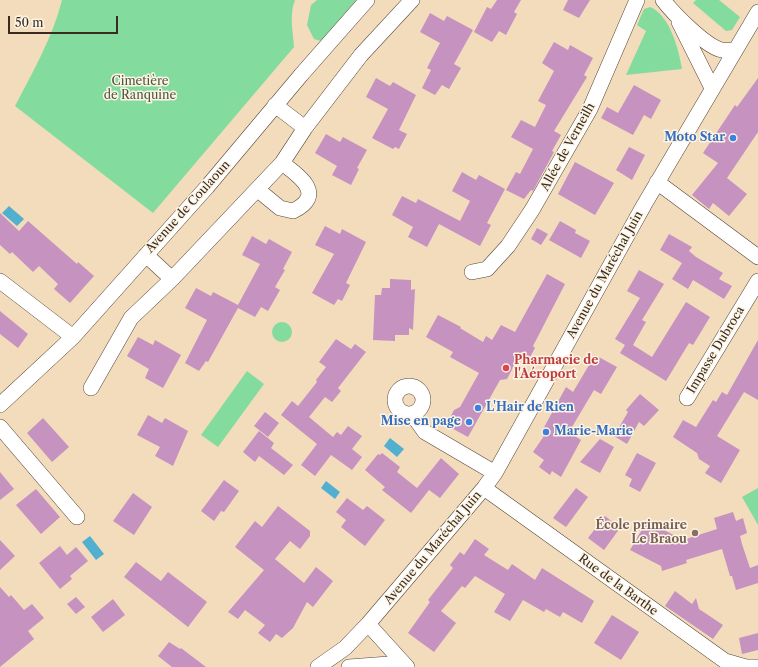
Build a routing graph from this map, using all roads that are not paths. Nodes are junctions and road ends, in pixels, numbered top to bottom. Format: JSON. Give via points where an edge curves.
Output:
{"nodes":[{"id":1,"x":366,"y":0,"type":"edge"},
{"id":2,"x":637,"y":0,"type":"edge"},
{"id":3,"x":663,"y":0,"type":"edge"},
{"id":4,"x":405,"y":2,"type":"edge"},
{"id":5,"x":758,"y":12,"type":"edge"},
{"id":6,"x":677,"y":17,"type":"junction"},
{"id":7,"x":734,"y":50,"type":"junction"},
{"id":8,"x":712,"y":88,"type":"junction"},
{"id":9,"x":275,"y":105,"type":"junction"},
{"id":10,"x":305,"y":128,"type":"junction"},
{"id":11,"x":282,"y":163,"type":"junction"},
{"id":12,"x":658,"y":182,"type":"junction"},
{"id":13,"x":258,"y":190,"type":"junction"},
{"id":14,"x":146,"y":255,"type":"junction"},
{"id":15,"x":758,"y":257,"type":"edge"},
{"id":16,"x":472,"y":272,"type":"dead end"},
{"id":17,"x":172,"y":279,"type":"junction"},
{"id":18,"x":0,"y":281,"type":"edge"},
{"id":19,"x":758,"y":282,"type":"edge"},
{"id":20,"x":73,"y":337,"type":"junction"},
{"id":21,"x":91,"y":388,"type":"dead end"},
{"id":22,"x":687,"y":398,"type":"dead end"},
{"id":23,"x":0,"y":405,"type":"edge"},
{"id":24,"x":412,"y":414,"type":"dead end"},
{"id":25,"x":0,"y":427,"type":"edge"},
{"id":26,"x":495,"y":473,"type":"junction"},
{"id":27,"x":484,"y":488,"type":"junction"},
{"id":28,"x":77,"y":517,"type":"dead end"},
{"id":29,"x":368,"y":624,"type":"junction"},
{"id":30,"x":318,"y":667,"type":"edge"},
{"id":31,"x":349,"y":667,"type":"edge"},
{"id":32,"x":407,"y":667,"type":"edge"},
{"id":33,"x":758,"y":667,"type":"edge"}],
"edges":[{"from":1,"to":9,"type":"street","name":"Avenue de Coulaoun"},
{"from":2,"to":16,"type":"street","name":"Allée de Verneilh","via":[[590,109],[532,210],[508,246],[487,269]]},
{"from":3,"to":6,"type":"street"},
{"from":4,"to":10,"type":"street"},
{"from":5,"to":7,"type":"street","name":"Avenue du Maréchal Juin"},
{"from":6,"to":7,"type":"street","via":[[721,50]]},
{"from":6,"to":8,"type":"street"},
{"from":7,"to":8,"type":"street","name":"Avenue du Maréchal Juin"},
{"from":8,"to":12,"type":"street","name":"Avenue du Maréchal Juin"},
{"from":9,"to":10,"type":"street"},
{"from":9,"to":14,"type":"street","name":"Avenue de Coulaoun"},
{"from":10,"to":11,"type":"street"},
{"from":11,"to":13,"type":"street"},
{"from":11,"to":13,"type":"street","via":[[306,183],[309,193],[304,205],[293,211],[280,208]]},
{"from":12,"to":15,"type":"street"},
{"from":12,"to":26,"type":"street","name":"Avenue du Maréchal Juin"},
{"from":13,"to":17,"type":"street"},
{"from":14,"to":17,"type":"street"},
{"from":14,"to":20,"type":"street","name":"Avenue de Coulaoun"},
{"from":17,"to":21,"type":"street","via":[[131,318]]},
{"from":18,"to":20,"type":"street"},
{"from":19,"to":22,"type":"street","name":"Impasse Dubroca"},
{"from":20,"to":23,"type":"street","name":"Avenue de Coulaoun"},
{"from":24,"to":26,"type":"street","via":[[425,432]]},
{"from":25,"to":28,"type":"street"},
{"from":26,"to":27,"type":"street","name":"Avenue du Maréchal Juin"},
{"from":27,"to":29,"type":"street","name":"Avenue du Maréchal Juin"},
{"from":27,"to":33,"type":"street","name":"Rue de la Barthe","via":[[725,661],[746,667]]},
{"from":29,"to":30,"type":"street","name":"Avenue du Maréchal Juin","via":[[345,648]]},
{"from":29,"to":32,"type":"street"},
{"from":31,"to":32,"type":"street","via":[[389,664]]}]}
